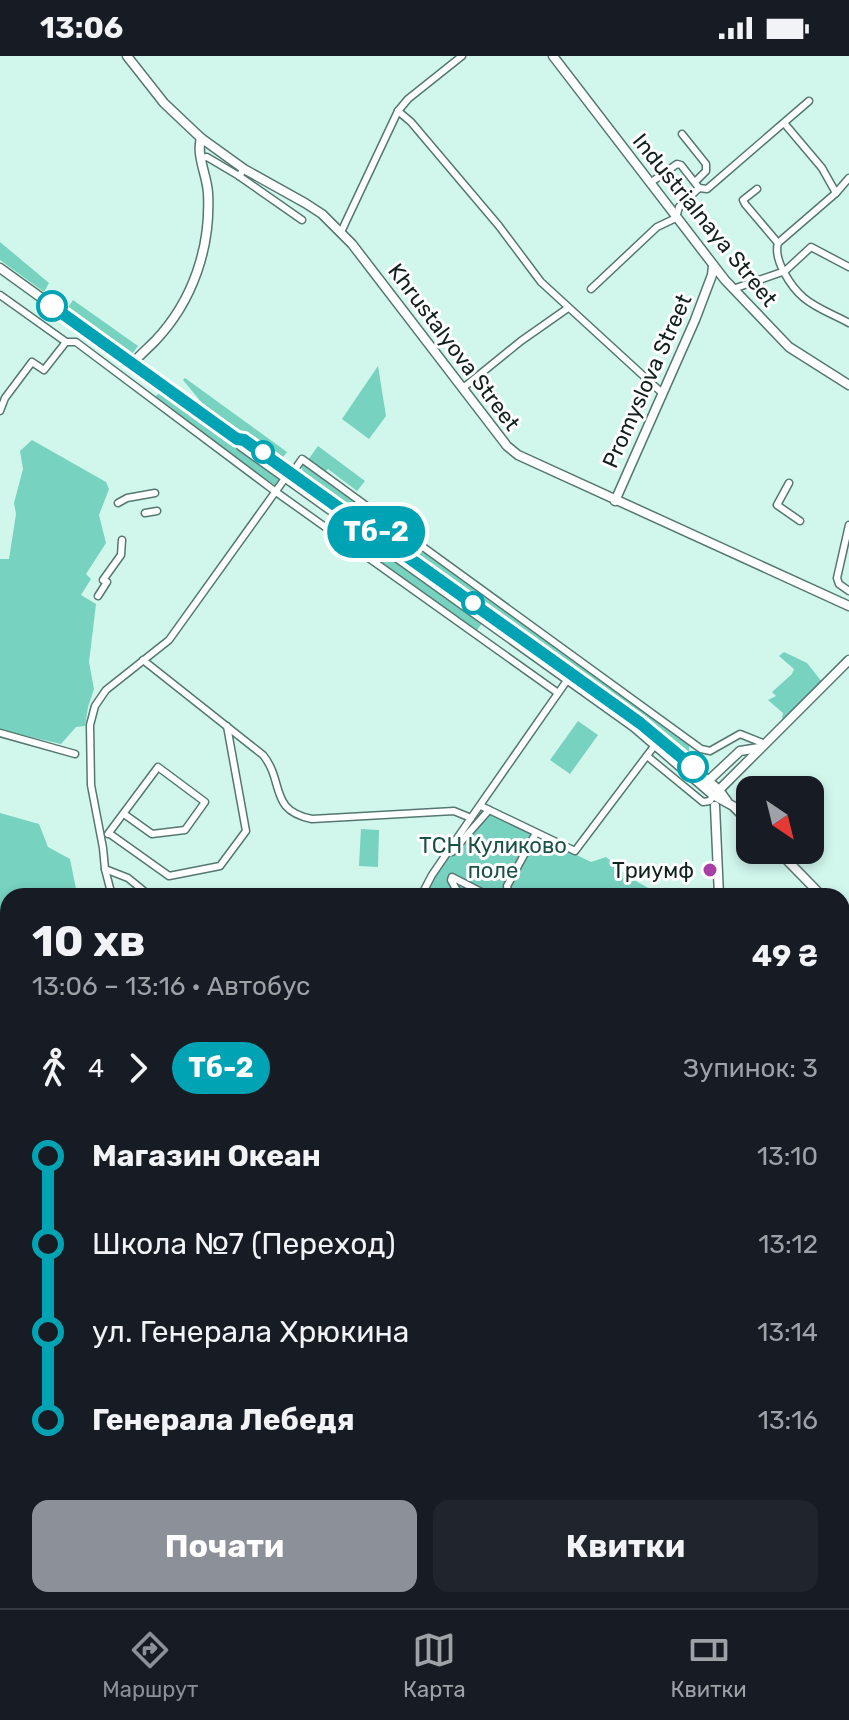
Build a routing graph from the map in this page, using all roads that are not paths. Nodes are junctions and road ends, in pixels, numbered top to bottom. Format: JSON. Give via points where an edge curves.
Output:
{"nodes":[{"id":1,"x":127,"y":56,"type":"edge"},
{"id":2,"x":462,"y":56,"type":"edge"},
{"id":3,"x":553,"y":56,"type":"edge"},
{"id":4,"x":809,"y":101,"type":"dead end"},
{"id":5,"x":398,"y":111,"type":"junction"},
{"id":6,"x":784,"y":123,"type":"junction"},
{"id":7,"x":682,"y":134,"type":"dead end"},
{"id":8,"x":201,"y":138,"type":"junction"},
{"id":9,"x":201,"y":158,"type":"junction"},
{"id":10,"x":242,"y":173,"type":"junction"},
{"id":11,"x":849,"y":178,"type":"edge"},
{"id":12,"x":650,"y":183,"type":"junction"},
{"id":13,"x":697,"y":185,"type":"junction"},
{"id":14,"x":757,"y":189,"type":"dead end"},
{"id":15,"x":836,"y":193,"type":"junction"},
{"id":16,"x":679,"y":207,"type":"junction"},
{"id":17,"x":669,"y":209,"type":"junction"},
{"id":18,"x":676,"y":218,"type":"junction"},
{"id":19,"x":302,"y":220,"type":"dead end"},
{"id":20,"x":341,"y":232,"type":"junction"},
{"id":21,"x":778,"y":243,"type":"junction"},
{"id":22,"x":849,"y":267,"type":"edge"},
{"id":23,"x":0,"y":268,"type":"edge"},
{"id":24,"x":713,"y":271,"type":"junction"},
{"id":25,"x":785,"y":271,"type":"junction"},
{"id":26,"x":725,"y":280,"type":"joint"},
{"id":27,"x":591,"y":289,"type":"dead end"},
{"id":28,"x":733,"y":289,"type":"junction"},
{"id":29,"x":0,"y":295,"type":"edge"},
{"id":30,"x":568,"y":308,"type":"junction"},
{"id":31,"x":849,"y":323,"type":"edge"},
{"id":32,"x":66,"y":342,"type":"junction"},
{"id":33,"x":133,"y":363,"type":"junction"},
{"id":34,"x":123,"y":378,"type":"junction"},
{"id":35,"x":160,"y":383,"type":"junction"},
{"id":36,"x":849,"y":385,"type":"edge"},
{"id":37,"x":463,"y":388,"type":"junction"},
{"id":38,"x":661,"y":392,"type":"junction"},
{"id":39,"x":149,"y":398,"type":"junction"},
{"id":40,"x":0,"y":411,"type":"edge"},
{"id":41,"x":289,"y":475,"type":"junction"},
{"id":42,"x":789,"y":483,"type":"dead end"},
{"id":43,"x":276,"y":492,"type":"junction"},
{"id":44,"x":155,"y":493,"type":"dead end"},
{"id":45,"x":615,"y":501,"type":"junction"},
{"id":46,"x":118,"y":503,"type":"dead end"},
{"id":47,"x":157,"y":511,"type":"dead end"},
{"id":48,"x":145,"y":513,"type":"dead end"},
{"id":49,"x":800,"y":521,"type":"dead end"},
{"id":50,"x":849,"y":525,"type":"edge"},
{"id":51,"x":122,"y":540,"type":"dead end"},
{"id":52,"x":849,"y":591,"type":"edge"},
{"id":53,"x":98,"y":596,"type":"dead end"},
{"id":54,"x":849,"y":606,"type":"edge"},
{"id":55,"x":143,"y":660,"type":"junction"},
{"id":56,"x":849,"y":660,"type":"edge"},
{"id":57,"x":568,"y":679,"type":"junction"},
{"id":58,"x":558,"y":693,"type":"junction"},
{"id":59,"x":227,"y":726,"type":"junction"},
{"id":60,"x":0,"y":733,"type":"edge"},
{"id":61,"x":655,"y":745,"type":"junction"},
{"id":62,"x":763,"y":746,"type":"junction"},
{"id":63,"x":740,"y":751,"type":"junction"},
{"id":64,"x":75,"y":754,"type":"dead end"},
{"id":65,"x":647,"y":756,"type":"junction"},
{"id":66,"x":747,"y":760,"type":"junction"},
{"id":67,"x":732,"y":776,"type":"junction"},
{"id":68,"x":713,"y":795,"type":"junction"},
{"id":69,"x":727,"y":802,"type":"junction"},
{"id":70,"x":481,"y":806,"type":"junction"},
{"id":71,"x":489,"y":810,"type":"junction"},
{"id":72,"x":736,"y":810,"type":"edge"},
{"id":73,"x":124,"y":814,"type":"junction"},
{"id":74,"x":471,"y":818,"type":"junction"},
{"id":75,"x":717,"y":822,"type":"junction"},
{"id":76,"x":101,"y":833,"type":"junction"},
{"id":77,"x":536,"y":833,"type":"junction"},
{"id":78,"x":110,"y":834,"type":"junction"},
{"id":79,"x":791,"y":864,"type":"edge"},
{"id":80,"x":105,"y":869,"type":"junction"},
{"id":81,"x":110,"y":888,"type":"edge"},
{"id":82,"x":140,"y":888,"type":"edge"},
{"id":83,"x":427,"y":888,"type":"edge"},
{"id":84,"x":429,"y":888,"type":"edge"},
{"id":85,"x":456,"y":888,"type":"edge"},
{"id":86,"x":473,"y":888,"type":"edge"},
{"id":87,"x":507,"y":888,"type":"edge"},
{"id":88,"x":719,"y":888,"type":"edge"},
{"id":89,"x":814,"y":888,"type":"edge"}],
"edges":[{"from":1,"to":8,"type":"main road","name":"Khrustalyova Street","via":[[164,103]]},
{"from":2,"to":5,"type":"street"},
{"from":3,"to":12,"type":"main road","name":"Industrialnaya Street"},
{"from":4,"to":6,"type":"street"},
{"from":5,"to":20,"type":"street"},
{"from":5,"to":30,"type":"street"},
{"from":6,"to":13,"type":"street","via":[[709,187]]},
{"from":6,"to":15,"type":"street"},
{"from":7,"to":13,"type":"street","via":[[706,164]]},
{"from":8,"to":9,"type":"main road"},
{"from":8,"to":10,"type":"main road","name":"Khrustalyova Street"},
{"from":9,"to":10,"type":"street"},
{"from":9,"to":33,"type":"main road","via":[[209,217],[196,279],[156,340]]},
{"from":10,"to":19,"type":"street"},
{"from":10,"to":20,"type":"main road","name":"Khrustalyova Street","via":[[305,203]]},
{"from":11,"to":15,"type":"street"},
{"from":12,"to":13,"type":"street","via":[[677,164]]},
{"from":12,"to":17,"type":"main road","name":"Industrialnaya Street"},
{"from":13,"to":16,"type":"street"},
{"from":14,"to":21,"type":"street","via":[[743,200]]},
{"from":15,"to":21,"type":"street"},
{"from":16,"to":17,"type":"street"},
{"from":16,"to":18,"type":"street"},
{"from":17,"to":18,"type":"main road","name":"Industrialnaya Street"},
{"from":18,"to":24,"type":"main road","name":"Industrialnaya Street"},
{"from":18,"to":27,"type":"street","via":[[657,227]]},
{"from":20,"to":37,"type":"main road","name":"Khrustalyova Street"},
{"from":21,"to":25,"type":"street"},
{"from":22,"to":25,"type":"street","via":[[811,247]]},
{"from":23,"to":33,"type":"main road"},
{"from":24,"to":26,"type":"main road","name":"Promyslova Street"},
{"from":24,"to":38,"type":"main road","name":"Promyslova Street"},
{"from":25,"to":28,"type":"street"},
{"from":25,"to":31,"type":"street","via":[[804,298]]},
{"from":26,"to":28,"type":"main road","name":"Industrialnaya Street"},
{"from":28,"to":36,"type":"main road","name":"Industrialnaya Street","via":[[789,347]]},
{"from":29,"to":32,"type":"street"},
{"from":30,"to":37,"type":"street"},
{"from":30,"to":38,"type":"street"},
{"from":32,"to":34,"type":"street","via":[[76,342]]},
{"from":32,"to":40,"type":"street","via":[[44,370],[32,362]]},
{"from":33,"to":34,"type":"street"},
{"from":33,"to":35,"type":"main road"},
{"from":34,"to":39,"type":"street"},
{"from":35,"to":39,"type":"street"},
{"from":35,"to":41,"type":"main road","via":[[241,446]]},
{"from":37,"to":45,"type":"main road","name":"Khrustalyova Street","via":[[518,455]]},
{"from":38,"to":45,"type":"main road","name":"Promyslova Street"},
{"from":39,"to":43,"type":"street"},
{"from":41,"to":43,"type":"street"},
{"from":41,"to":57,"type":"main road"},
{"from":41,"to":62,"type":"street","via":[[302,459],[705,751],[740,734]]},
{"from":41,"to":68,"type":"main road","via":[[640,723]]},
{"from":42,"to":49,"type":"street","via":[[777,505]]},
{"from":43,"to":55,"type":"street","via":[[169,640]]},
{"from":43,"to":58,"type":"street"},
{"from":44,"to":46,"type":"street"},
{"from":45,"to":54,"type":"main road","name":"Khrustalyova Street"},
{"from":47,"to":48,"type":"street"},
{"from":50,"to":52,"type":"street","via":[[837,578]]},
{"from":51,"to":53,"type":"street","via":[[121,555]]},
{"from":55,"to":59,"type":"street"},
{"from":55,"to":76,"type":"street","via":[[106,690],[90,725],[91,785]]},
{"from":56,"to":62,"type":"main road"},
{"from":57,"to":58,"type":"street"},
{"from":57,"to":61,"type":"main road"},
{"from":58,"to":70,"type":"street"},
{"from":59,"to":74,"type":"street","via":[[267,759],[282,803],[302,817],[454,811]]},
{"from":59,"to":78,"type":"street","via":[[246,831],[220,866],[169,876]]},
{"from":60,"to":64,"type":"street"},
{"from":61,"to":65,"type":"street"},
{"from":61,"to":68,"type":"main road"},
{"from":62,"to":63,"type":"main road"},
{"from":62,"to":66,"type":"main road"},
{"from":63,"to":66,"type":"main road"},
{"from":63,"to":68,"type":"main road"},
{"from":65,"to":68,"type":"street","via":[[703,802]]},
{"from":65,"to":77,"type":"street","via":[[575,851]]},
{"from":66,"to":67,"type":"main road"},
{"from":67,"to":68,"type":"main road"},
{"from":67,"to":69,"type":"main road"},
{"from":68,"to":69,"type":"main road"},
{"from":68,"to":75,"type":"main road"},
{"from":69,"to":72,"type":"main road"},
{"from":69,"to":75,"type":"main road","via":[[718,811]]},
{"from":70,"to":71,"type":"street"},
{"from":70,"to":74,"type":"street"},
{"from":71,"to":77,"type":"street"},
{"from":71,"to":84,"type":"street","via":[[450,854]]},
{"from":73,"to":73,"type":"street","via":[[158,767],[205,802],[185,830],[152,834]]},
{"from":73,"to":78,"type":"street"},
{"from":74,"to":83,"type":"street"},
{"from":75,"to":88,"type":"main road"},
{"from":76,"to":78,"type":"street"},
{"from":76,"to":80,"type":"street"},
{"from":77,"to":87,"type":"street"},
{"from":79,"to":89,"type":"main road"},
{"from":80,"to":81,"type":"street"},
{"from":80,"to":82,"type":"street"},
{"from":85,"to":86,"type":"street","via":[[452,877]]}]}
